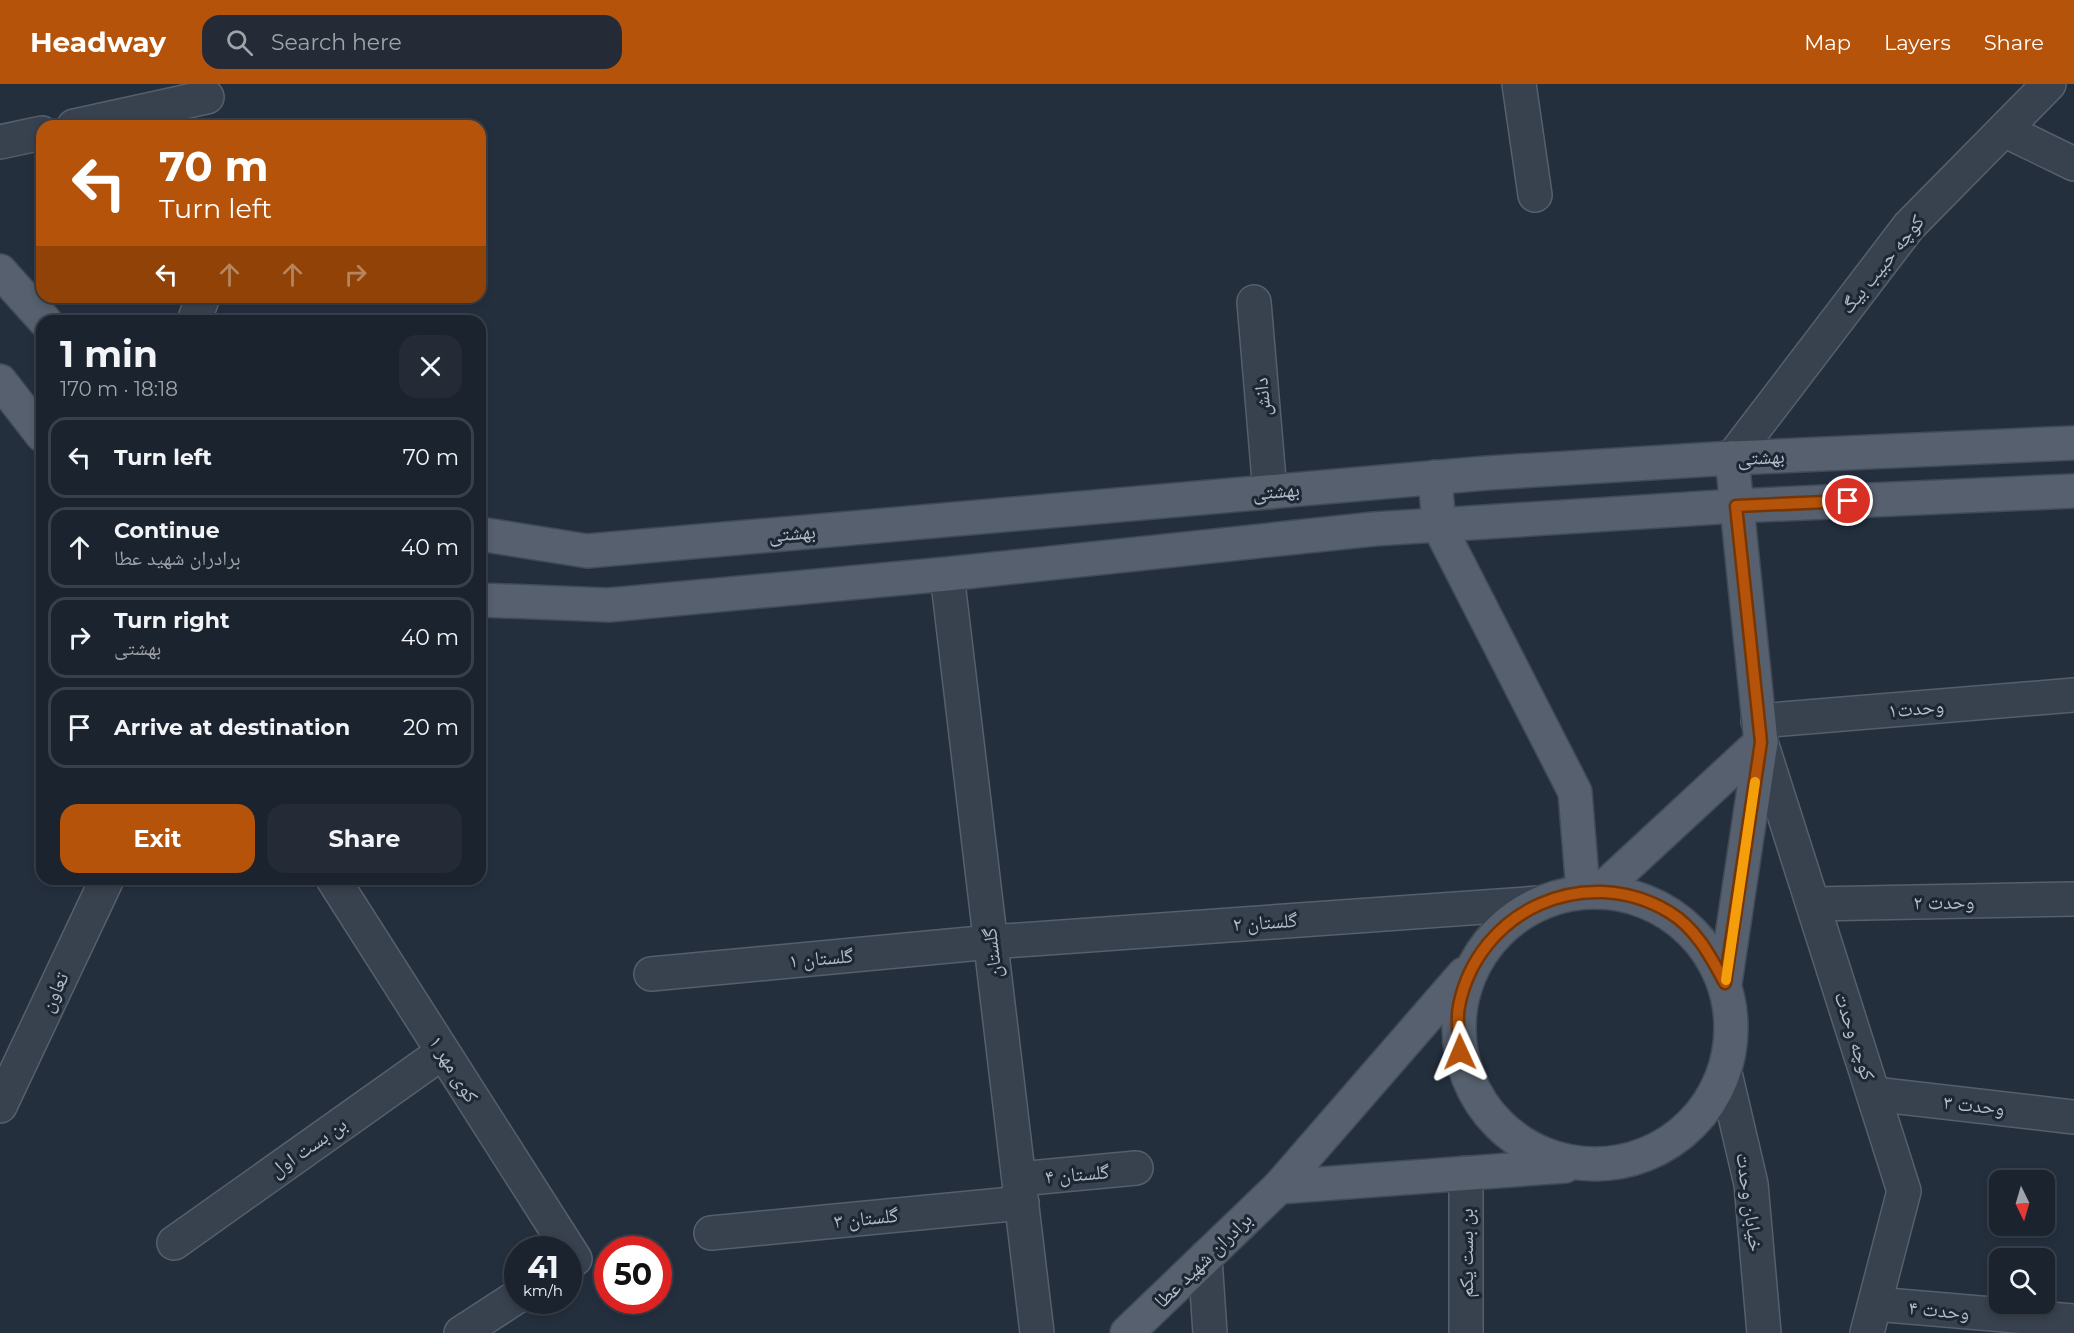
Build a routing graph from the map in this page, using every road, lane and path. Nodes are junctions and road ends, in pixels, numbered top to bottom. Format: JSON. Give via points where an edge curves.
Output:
{"nodes":[{"id":1,"x":1519,"y":84,"type":"edge"},
{"id":2,"x":2049,"y":84,"type":"edge"},
{"id":3,"x":207,"y":97,"type":"dead end"},
{"id":4,"x":102,"y":120,"type":"edge"},
{"id":5,"x":2004,"y":130,"type":"junction"},
{"id":6,"x":36,"y":134,"type":"edge"},
{"id":7,"x":0,"y":142,"type":"edge"},
{"id":8,"x":2074,"y":164,"type":"edge"},
{"id":9,"x":1535,"y":195,"type":"dead end"},
{"id":10,"x":0,"y":271,"type":"edge"},
{"id":11,"x":1254,"y":302,"type":"dead end"},
{"id":12,"x":40,"y":315,"type":"edge"},
{"id":13,"x":0,"y":381,"type":"edge"},
{"id":14,"x":36,"y":427,"type":"edge"},
{"id":15,"x":2074,"y":443,"type":"edge"},
{"id":16,"x":1732,"y":458,"type":"junction"},
{"id":17,"x":1435,"y":477,"type":"junction"},
{"id":18,"x":2074,"y":491,"type":"edge"},
{"id":19,"x":1270,"y":492,"type":"junction"},
{"id":20,"x":1736,"y":506,"type":"junction"},
{"id":21,"x":1439,"y":526,"type":"junction"},
{"id":22,"x":486,"y":535,"type":"edge"},
{"id":23,"x":948,"y":574,"type":"junction"},
{"id":24,"x":486,"y":600,"type":"edge"},
{"id":25,"x":2074,"y":695,"type":"edge"},
{"id":26,"x":1760,"y":731,"type":"junction"},
{"id":27,"x":104,"y":885,"type":"edge"},
{"id":28,"x":337,"y":885,"type":"edge"},
{"id":29,"x":1591,"y":892,"type":"junction"},
{"id":30,"x":2074,"y":899,"type":"edge"},
{"id":31,"x":1539,"y":903,"type":"junction"},
{"id":32,"x":1813,"y":904,"type":"junction"},
{"id":33,"x":991,"y":942,"type":"junction"},
{"id":34,"x":1473,"y":963,"type":"junction"},
{"id":35,"x":651,"y":974,"type":"dead end"},
{"id":36,"x":1725,"y":983,"type":"junction"},
{"id":37,"x":443,"y":1052,"type":"junction"},
{"id":38,"x":1725,"y":1072,"type":"junction"},
{"id":39,"x":1874,"y":1094,"type":"junction"},
{"id":40,"x":0,"y":1106,"type":"edge"},
{"id":41,"x":2074,"y":1117,"type":"edge"},
{"id":42,"x":1584,"y":1164,"type":"junction"},
{"id":43,"x":1136,"y":1168,"type":"dead end"},
{"id":44,"x":1466,"y":1173,"type":"junction"},
{"id":45,"x":1279,"y":1187,"type":"junction"},
{"id":46,"x":1020,"y":1191,"type":"junction"},
{"id":47,"x":711,"y":1233,"type":"dead end"},
{"id":48,"x":557,"y":1236,"type":"edge"},
{"id":49,"x":174,"y":1243,"type":"dead end"},
{"id":50,"x":1205,"y":1258,"type":"junction"},
{"id":51,"x":504,"y":1305,"type":"edge"},
{"id":52,"x":1871,"y":1319,"type":"edge"},
{"id":53,"x":2074,"y":1321,"type":"edge"},
{"id":54,"x":461,"y":1333,"type":"edge"},
{"id":55,"x":1037,"y":1333,"type":"edge"},
{"id":56,"x":1127,"y":1333,"type":"edge"},
{"id":57,"x":1209,"y":1333,"type":"edge"},
{"id":58,"x":1466,"y":1333,"type":"edge"},
{"id":59,"x":1764,"y":1333,"type":"edge"}],
"edges":[{"from":1,"to":9,"type":"street"},
{"from":2,"to":5,"type":"street","name":"کوچه حبیب بیگ"},
{"from":3,"to":4,"type":"street"},
{"from":5,"to":8,"type":"street"},
{"from":5,"to":16,"type":"street","name":"کوچه حبیب بیگ","via":[[1909,226]]},
{"from":6,"to":7,"type":"street"},
{"from":10,"to":12,"type":"main road"},
{"from":11,"to":19,"type":"street","name":"دانش"},
{"from":13,"to":14,"type":"main road"},
{"from":15,"to":16,"type":"main road","name":"بهشتی"},
{"from":16,"to":17,"type":"main road","name":"بهشتی"},
{"from":16,"to":20,"type":"main road"},
{"from":17,"to":19,"type":"main road","name":"بهشتی"},
{"from":17,"to":21,"type":"main road"},
{"from":18,"to":20,"type":"main road"},
{"from":19,"to":22,"type":"main road","name":"بهشتی","via":[[587,551]]},
{"from":20,"to":21,"type":"main road"},
{"from":20,"to":26,"type":"main road"},
{"from":21,"to":23,"type":"main road","via":[[1374,529]]},
{"from":21,"to":29,"type":"main road","via":[[1575,792]]},
{"from":23,"to":24,"type":"main road","via":[[609,605]]},
{"from":23,"to":33,"type":"street","name":"گلستان"},
{"from":25,"to":26,"type":"street","name":"وحدت۱"},
{"from":26,"to":29,"type":"main road"},
{"from":26,"to":32,"type":"street","name":"کوچه وحدت"},
{"from":26,"to":36,"type":"main road"},
{"from":27,"to":40,"type":"street","name":"تعاون"},
{"from":28,"to":37,"type":"street","name":"کوی مهر ۱"},
{"from":29,"to":31,"type":"main road","name":"برادران شهید عطا"},
{"from":29,"to":36,"type":"main road","via":[[1629,895],[1670,912],[1704,943]]},
{"from":30,"to":32,"type":"street","name":"وحدت ۲"},
{"from":31,"to":33,"type":"street","name":"گلستان ۲"},
{"from":31,"to":34,"type":"main road","name":"برادران شهید عطا","via":[[1501,928]]},
{"from":32,"to":39,"type":"street","name":"کوچه وحدت"},
{"from":33,"to":35,"type":"street","name":"گلستان ۱"},
{"from":33,"to":46,"type":"street","name":"گلستان"},
{"from":34,"to":42,"type":"main road","via":[[1459,1007],[1460,1052],[1475,1094],[1503,1130],[1521,1142],[1540,1154]]},
{"from":34,"to":45,"type":"main road","name":"برادران شهید عطا"},
{"from":36,"to":38,"type":"main road","via":[[1733,1028]]},
{"from":37,"to":48,"type":"street","name":"کوی مهر ۱"},
{"from":37,"to":49,"type":"street","name":"بن بست اول"},
{"from":38,"to":42,"type":"main road","via":[[1703,1112],[1670,1142],[1629,1160]]},
{"from":38,"to":59,"type":"street","name":"خیابان وحدت","via":[[1751,1184]]},
{"from":39,"to":41,"type":"street","name":"وحدت ۳"},
{"from":39,"to":52,"type":"street","name":"کوچه وحدت","via":[[1904,1191]]},
{"from":42,"to":44,"type":"main road"},
{"from":43,"to":46,"type":"street","name":"گلستان ۴"},
{"from":44,"to":45,"type":"main road"},
{"from":44,"to":58,"type":"street","name":"بن بست یکم"},
{"from":45,"to":50,"type":"main road","name":"برادران شهید عطا"},
{"from":46,"to":47,"type":"street","name":"گلستان ۳"},
{"from":46,"to":55,"type":"street","name":"گلستان"},
{"from":50,"to":56,"type":"main road","name":"برادران شهید عطا"},
{"from":50,"to":57,"type":"street"},
{"from":51,"to":54,"type":"street"},
{"from":52,"to":53,"type":"street","name":"وحدت ۴"}]}
